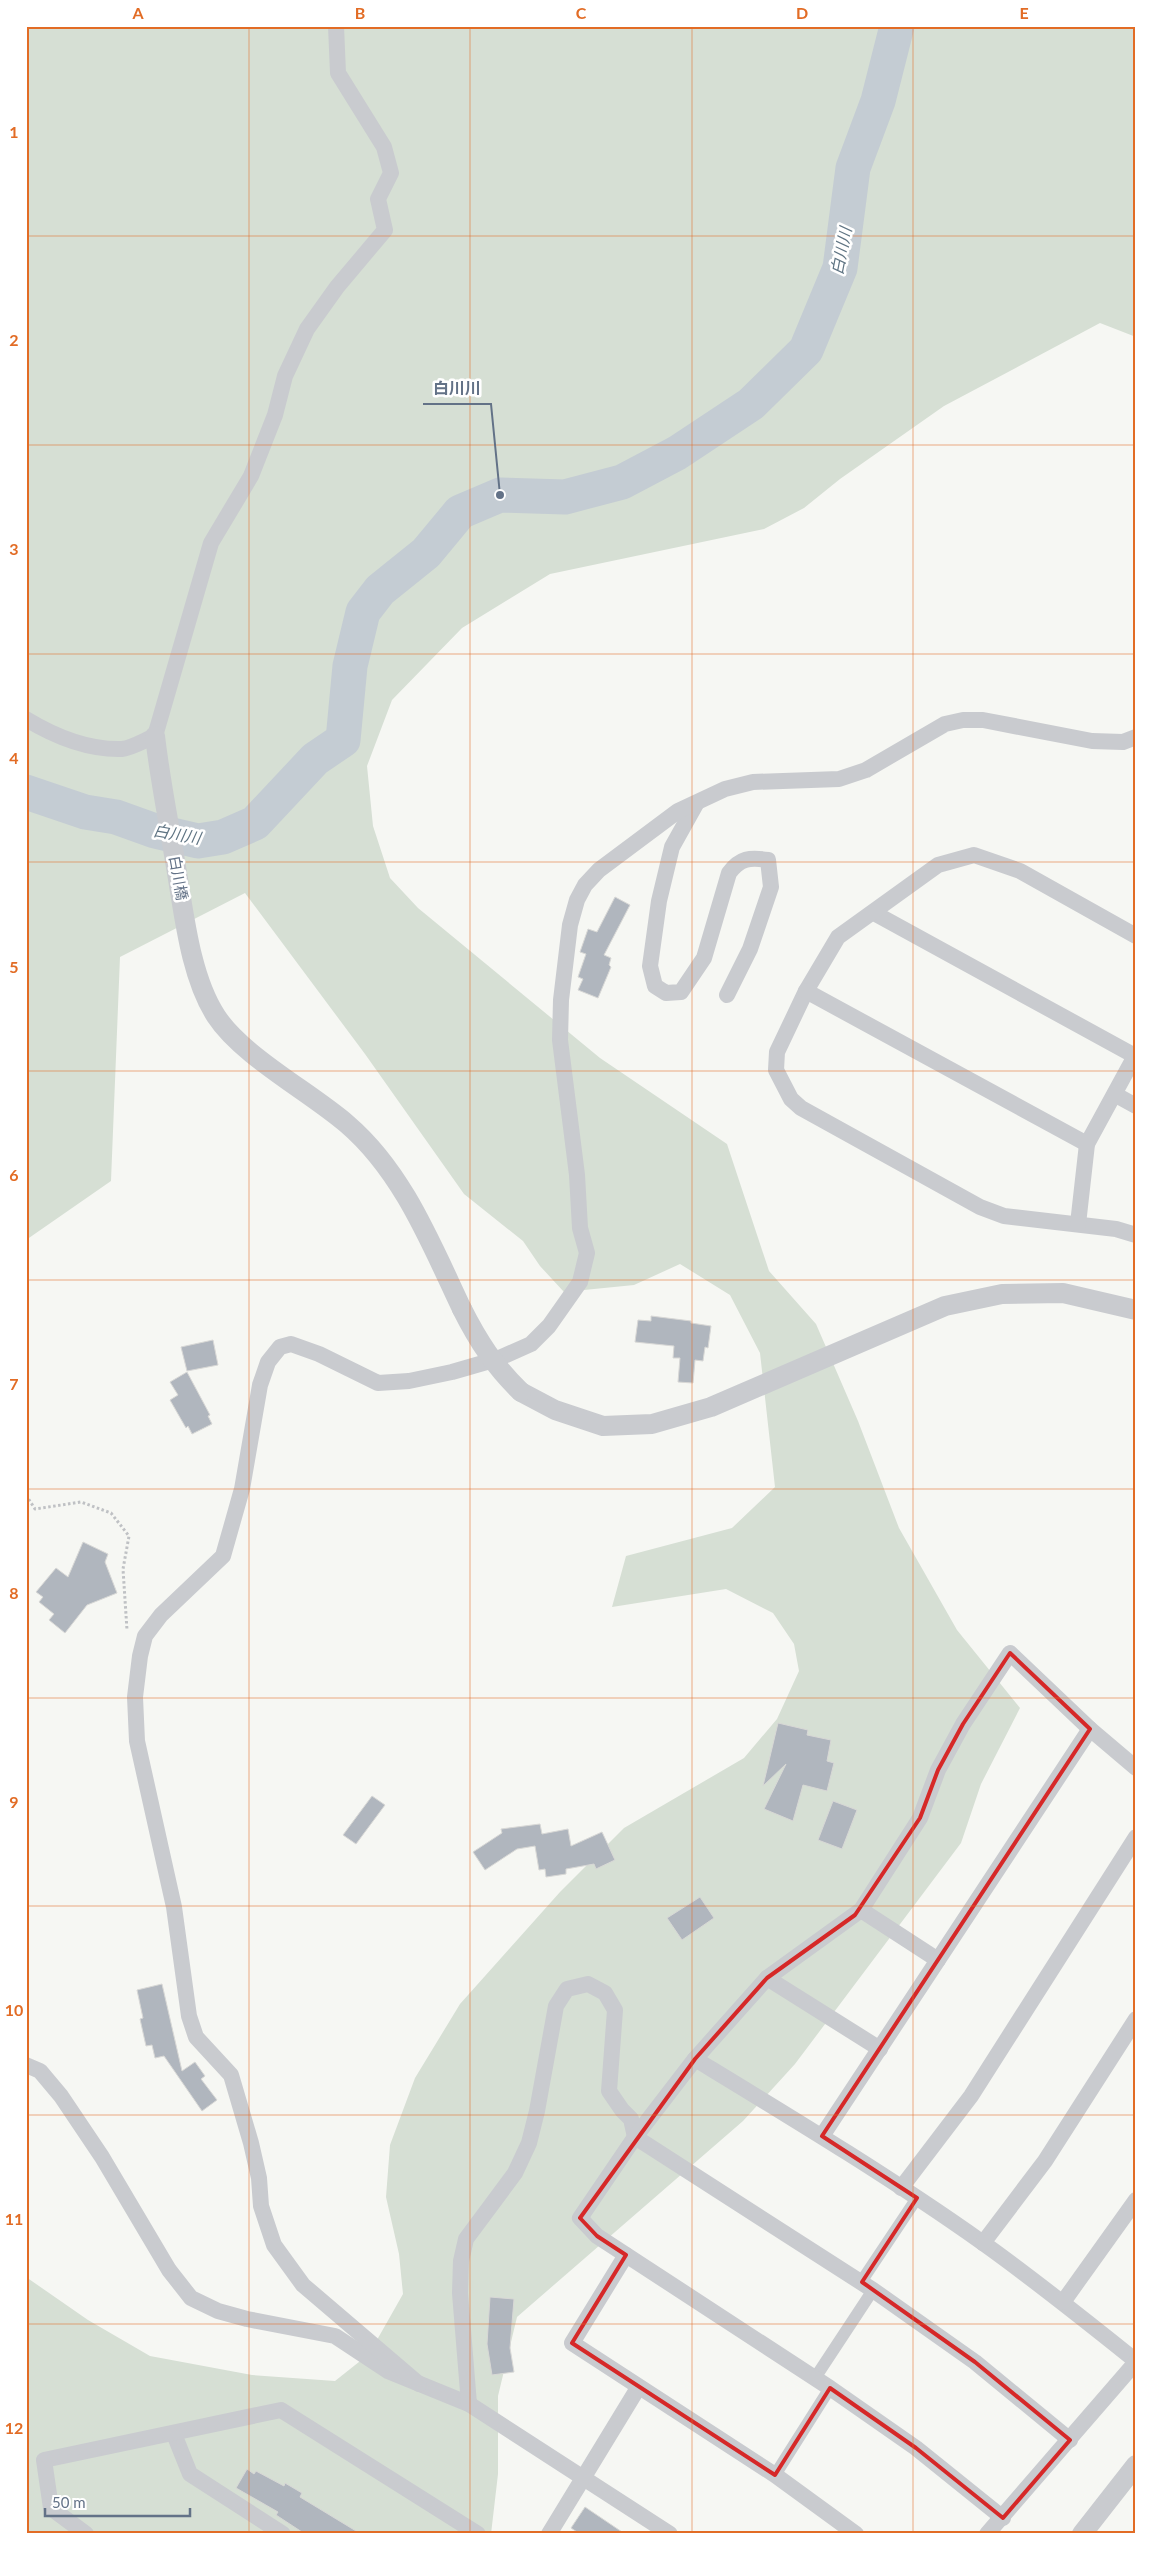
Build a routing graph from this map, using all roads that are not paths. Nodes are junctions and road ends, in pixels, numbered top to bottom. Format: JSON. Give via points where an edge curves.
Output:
{"nodes":[{"id":1,"x":336,"y":26,"type":"edge"},
{"id":2,"x":26,"y":719,"type":"edge"},
{"id":3,"x":155,"y":736,"type":"junction"},
{"id":4,"x":1136,"y":738,"type":"edge"},
{"id":5,"x":696,"y":804,"type":"junction"},
{"id":6,"x":874,"y":913,"type":"junction"},
{"id":7,"x":1136,"y":936,"type":"edge"},
{"id":8,"x":806,"y":991,"type":"junction"},
{"id":9,"x":726,"y":995,"type":"dead end"},
{"id":10,"x":1135,"y":1055,"type":"edge"},
{"id":11,"x":1116,"y":1095,"type":"junction"},
{"id":12,"x":1136,"y":1106,"type":"edge"},
{"id":13,"x":1087,"y":1144,"type":"junction"},
{"id":14,"x":1078,"y":1224,"type":"junction"},
{"id":15,"x":1136,"y":1235,"type":"edge"},
{"id":16,"x":1136,"y":1310,"type":"edge"},
{"id":17,"x":1090,"y":1729,"type":"junction"},
{"id":18,"x":1136,"y":1768,"type":"edge"},
{"id":19,"x":1136,"y":1836,"type":"edge"},
{"id":20,"x":861,"y":1910,"type":"junction"},
{"id":21,"x":938,"y":1960,"type":"junction"},
{"id":22,"x":767,"y":1978,"type":"junction"},
{"id":23,"x":1136,"y":2019,"type":"edge"},
{"id":24,"x":880,"y":2050,"type":"junction"},
{"id":25,"x":695,"y":2059,"type":"junction"},
{"id":26,"x":26,"y":2065,"type":"edge"},
{"id":27,"x":822,"y":2136,"type":"junction"},
{"id":28,"x":635,"y":2137,"type":"junction"},
{"id":29,"x":901,"y":2188,"type":"junction"},
{"id":30,"x":917,"y":2198,"type":"junction"},
{"id":31,"x":1136,"y":2200,"type":"edge"},
{"id":32,"x":983,"y":2243,"type":"junction"},
{"id":33,"x":626,"y":2255,"type":"junction"},
{"id":34,"x":867,"y":2286,"type":"junction"},
{"id":35,"x":1063,"y":2302,"type":"junction"},
{"id":36,"x":1136,"y":2362,"type":"edge"},
{"id":37,"x":815,"y":2378,"type":"junction"},
{"id":38,"x":419,"y":2384,"type":"junction"},
{"id":39,"x":638,"y":2388,"type":"junction"},
{"id":40,"x":830,"y":2388,"type":"junction"},
{"id":41,"x":469,"y":2404,"type":"junction"},
{"id":42,"x":174,"y":2434,"type":"junction"},
{"id":43,"x":1070,"y":2440,"type":"junction"},
{"id":44,"x":1136,"y":2465,"type":"edge"},
{"id":45,"x":775,"y":2475,"type":"junction"},
{"id":46,"x":585,"y":2477,"type":"junction"},
{"id":47,"x":1003,"y":2518,"type":"junction"},
{"id":48,"x":86,"y":2534,"type":"edge"},
{"id":49,"x":282,"y":2534,"type":"edge"},
{"id":50,"x":478,"y":2534,"type":"edge"},
{"id":51,"x":549,"y":2534,"type":"edge"},
{"id":52,"x":670,"y":2534,"type":"edge"},
{"id":53,"x":856,"y":2534,"type":"edge"},
{"id":54,"x":987,"y":2534,"type":"edge"},
{"id":55,"x":1082,"y":2534,"type":"edge"}],
"edges":[{"from":1,"to":3,"type":"street","via":[[338,73],[384,147],[391,173],[378,199],[385,230],[337,287],[308,329],[285,376],[275,415],[251,476],[211,543]]},
{"from":2,"to":3,"type":"street","via":[[87,745],[124,749]]},
{"from":3,"to":16,"type":"street","name":"白川橋","bridge":true,"via":[[189,938],[203,988],[216,1016],[242,1045],[348,1124],[387,1167],[415,1212],[483,1349],[521,1392],[555,1410],[603,1426],[652,1424],[711,1407],[945,1306],[1002,1294],[1063,1293]]},
{"from":4,"to":5,"type":"street","via":[[1123,742],[1092,741],[983,720],[963,720],[927,733],[866,770],[839,778],[753,782],[725,789]]},
{"from":5,"to":9,"type":"street","via":[[672,847],[659,901],[650,966],[656,986],[666,993],[681,992],[704,958],[729,873],[738,861],[752,858],[768,860],[771,887],[750,949]]},
{"from":5,"to":38,"type":"street","via":[[678,811],[599,870],[577,900],[570,925],[560,1000],[560,1040],[577,1175],[580,1228],[587,1253],[580,1282],[549,1326],[531,1344],[497,1359],[452,1372],[409,1381],[378,1383],[319,1354],[291,1344],[280,1347],[268,1362],[260,1385],[242,1488],[223,1556],[161,1615],[145,1636],[140,1656],[135,1697],[137,1741],[174,1907],[189,2016],[196,2036],[231,2075],[251,2143],[261,2206],[274,2245],[303,2285]]},
{"from":6,"to":7,"type":"street","via":[[938,865],[974,855],[1020,871]]},
{"from":6,"to":8,"type":"street","via":[[838,937]]},
{"from":6,"to":10,"type":"street"},
{"from":8,"to":13,"type":"street"},
{"from":8,"to":14,"type":"street","via":[[776,1052],[776,1070],[791,1099],[801,1108],[996,1213],[1028,1220]]},
{"from":10,"to":11,"type":"street"},
{"from":11,"to":12,"type":"street"},
{"from":11,"to":13,"type":"street"},
{"from":13,"to":14,"type":"street"},
{"from":14,"to":15,"type":"street","via":[[1116,1228]]},
{"from":17,"to":18,"type":"street"},
{"from":17,"to":20,"type":"street","via":[[1010,1654],[963,1724],[938,1770],[920,1818]]},
{"from":17,"to":21,"type":"street"},
{"from":19,"to":29,"type":"street","via":[[972,2096]]},
{"from":20,"to":21,"type":"street"},
{"from":20,"to":22,"type":"street"},
{"from":21,"to":24,"type":"street"},
{"from":22,"to":24,"type":"street"},
{"from":22,"to":25,"type":"street"},
{"from":23,"to":32,"type":"street","via":[[1045,2161]]},
{"from":24,"to":27,"type":"street"},
{"from":25,"to":27,"type":"street"},
{"from":25,"to":28,"type":"street"},
{"from":26,"to":38,"type":"street","via":[[40,2071],[61,2096],[169,2270],[191,2298],[218,2311],[247,2319],[335,2336],[388,2371]]},
{"from":27,"to":29,"type":"street"},
{"from":28,"to":33,"type":"street","via":[[580,2218],[597,2236]]},
{"from":28,"to":34,"type":"street"},
{"from":28,"to":41,"type":"street","via":[[631,2119],[609,2091],[615,2010],[605,1992],[588,1984],[568,1989],[556,2006],[529,2144],[515,2173],[466,2239],[461,2261],[460,2293]]},
{"from":29,"to":30,"type":"street"},
{"from":30,"to":32,"type":"street"},
{"from":30,"to":34,"type":"street"},
{"from":31,"to":35,"type":"street"},
{"from":32,"to":35,"type":"street"},
{"from":33,"to":37,"type":"street"},
{"from":33,"to":39,"type":"street","via":[[572,2344]]},
{"from":34,"to":37,"type":"street"},
{"from":34,"to":43,"type":"street","via":[[975,2362]]},
{"from":35,"to":36,"type":"street"},
{"from":36,"to":43,"type":"street"},
{"from":37,"to":40,"type":"street"},
{"from":38,"to":41,"type":"street"},
{"from":39,"to":45,"type":"street"},
{"from":39,"to":46,"type":"street"},
{"from":40,"to":45,"type":"street"},
{"from":40,"to":47,"type":"street","via":[[916,2448]]},
{"from":41,"to":46,"type":"street"},
{"from":42,"to":48,"type":"street","via":[[44,2460],[51,2508]]},
{"from":42,"to":49,"type":"street","via":[[190,2474]]},
{"from":42,"to":50,"type":"street","via":[[281,2410]]},
{"from":43,"to":47,"type":"street"},
{"from":44,"to":55,"type":"street"},
{"from":45,"to":53,"type":"street"},
{"from":46,"to":51,"type":"street"},
{"from":46,"to":52,"type":"street"},
{"from":47,"to":54,"type":"street"}]}
